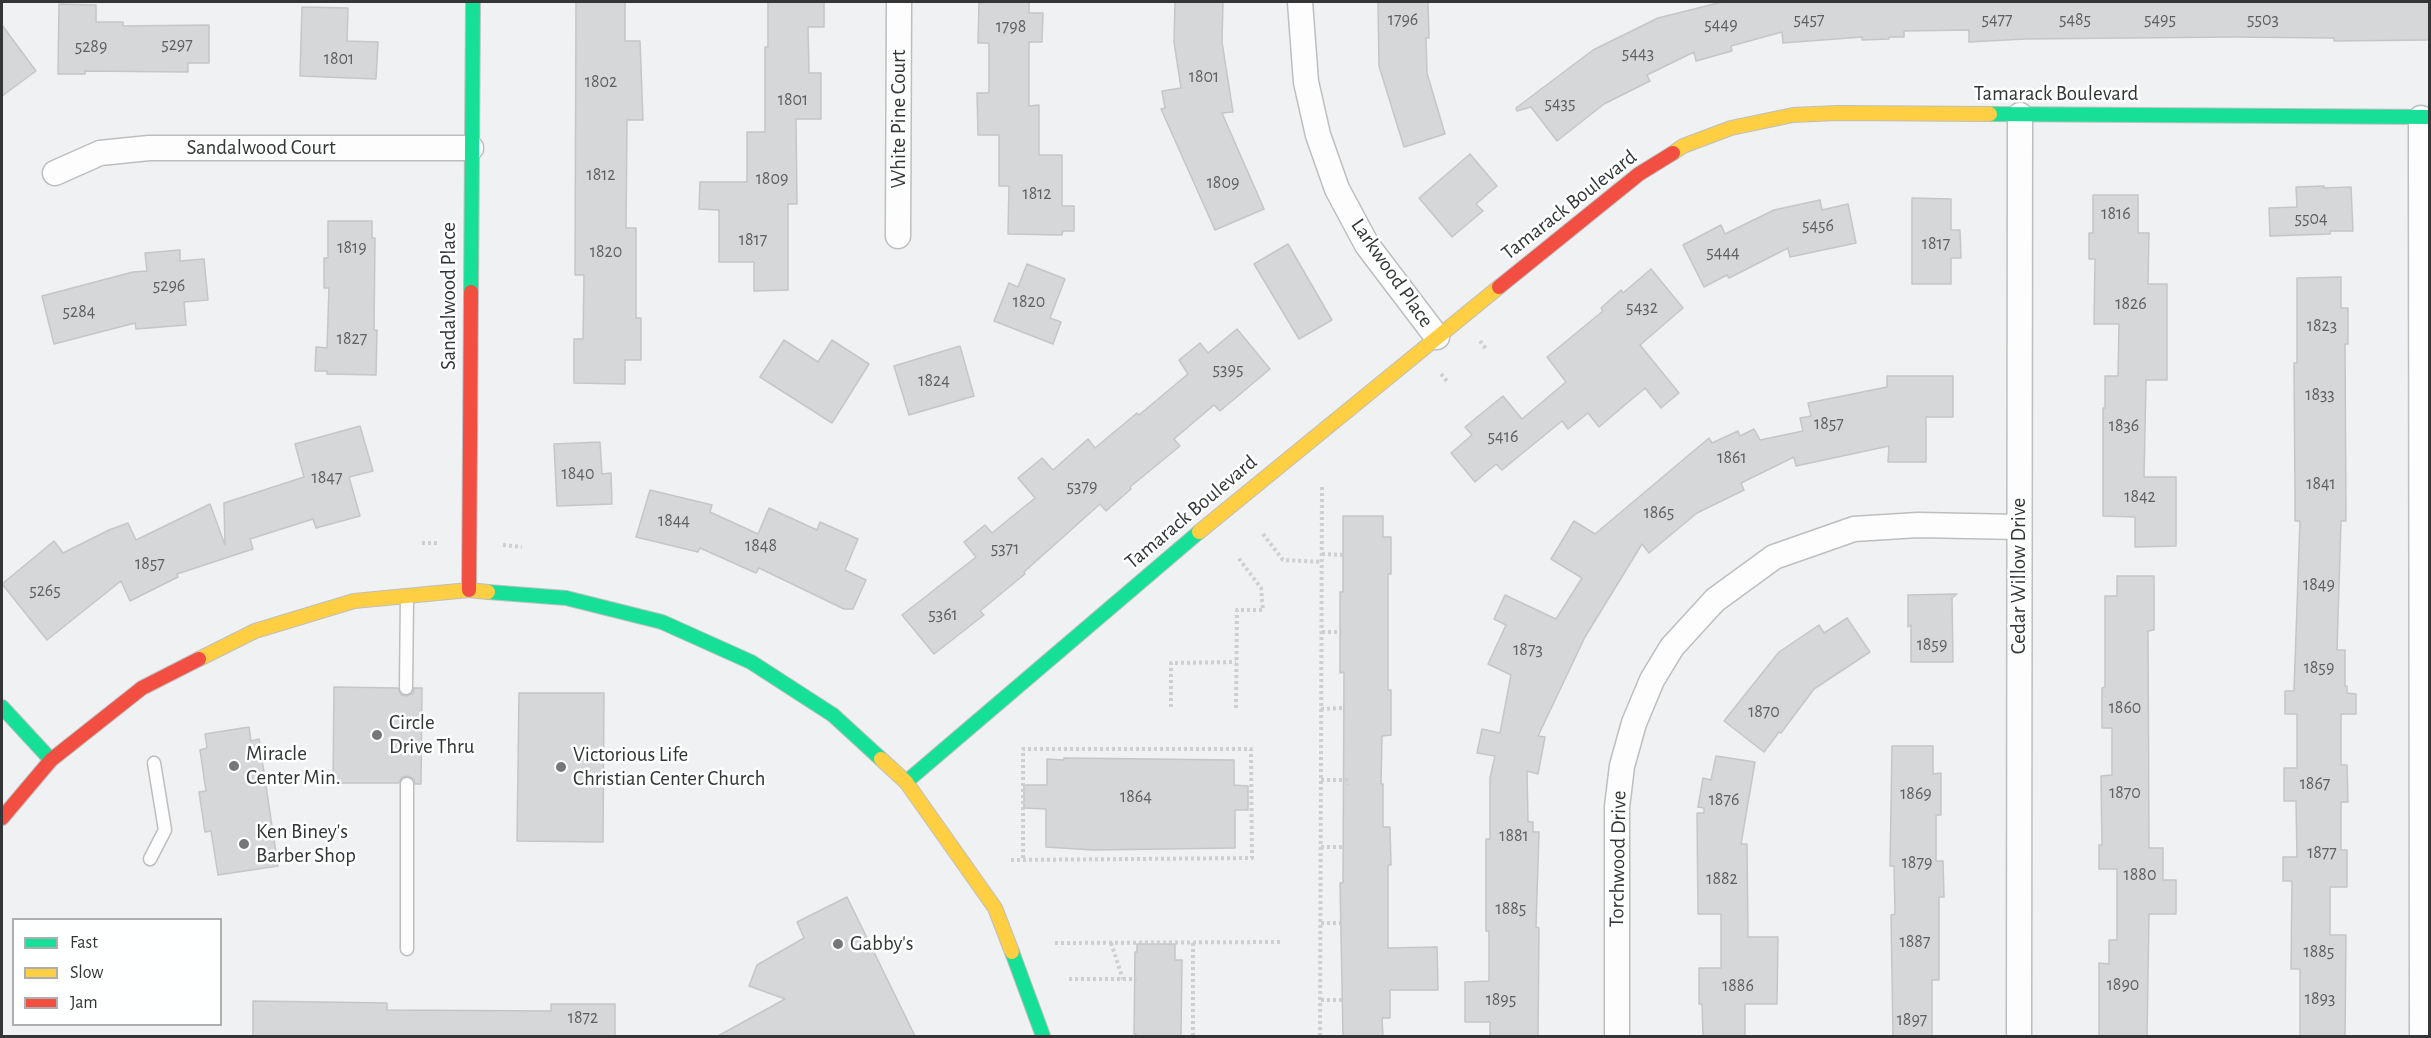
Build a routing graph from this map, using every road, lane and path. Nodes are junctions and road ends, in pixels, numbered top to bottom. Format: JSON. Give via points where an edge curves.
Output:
{"nodes":[{"id":1,"x":473,"y":2,"type":"edge"},
{"id":2,"x":899,"y":2,"type":"edge"},
{"id":3,"x":1300,"y":2,"type":"edge"},
{"id":4,"x":2019,"y":115,"type":"junction"},
{"id":5,"x":2425,"y":118,"type":"edge"},
{"id":6,"x":471,"y":148,"type":"junction"},
{"id":7,"x":55,"y":173,"type":"dead end"},
{"id":8,"x":898,"y":236,"type":"dead end"},
{"id":9,"x":1437,"y":336,"type":"junction"},
{"id":10,"x":1322,"y":485,"type":"dead end"},
{"id":11,"x":2019,"y":527,"type":"junction"},
{"id":12,"x":1263,"y":534,"type":"dead end"},
{"id":13,"x":422,"y":543,"type":"dead end"},
{"id":14,"x":441,"y":543,"type":"dead end"},
{"id":15,"x":503,"y":545,"type":"dead end"},
{"id":16,"x":522,"y":547,"type":"dead end"},
{"id":17,"x":1322,"y":554,"type":"junction"},
{"id":18,"x":1343,"y":555,"type":"dead end"},
{"id":19,"x":1237,"y":556,"type":"dead end"},
{"id":20,"x":1322,"y":562,"type":"junction"},
{"id":21,"x":469,"y":590,"type":"junction"},
{"id":22,"x":406,"y":596,"type":"junction"},
{"id":23,"x":1322,"y":632,"type":"junction"},
{"id":24,"x":1340,"y":632,"type":"dead end"},
{"id":25,"x":1236,"y":662,"type":"junction"},
{"id":26,"x":406,"y":688,"type":"dead end"},
{"id":27,"x":2,"y":707,"type":"edge"},
{"id":28,"x":1171,"y":707,"type":"dead end"},
{"id":29,"x":1236,"y":708,"type":"dead end"},
{"id":30,"x":1321,"y":708,"type":"junction"},
{"id":31,"x":1344,"y":708,"type":"dead end"},
{"id":32,"x":51,"y":760,"type":"junction"},
{"id":33,"x":154,"y":763,"type":"dead end"},
{"id":34,"x":1321,"y":780,"type":"junction"},
{"id":35,"x":906,"y":782,"type":"junction"},
{"id":36,"x":406,"y":784,"type":"dead end"},
{"id":37,"x":1348,"y":785,"type":"dead end"},
{"id":38,"x":2,"y":818,"type":"edge"},
{"id":39,"x":1321,"y":847,"type":"junction"},
{"id":40,"x":1343,"y":847,"type":"dead end"},
{"id":41,"x":150,"y":859,"type":"dead end"},
{"id":42,"x":1023,"y":859,"type":"junction"},
{"id":43,"x":1011,"y":860,"type":"dead end"},
{"id":44,"x":1321,"y":922,"type":"junction"},
{"id":45,"x":1340,"y":923,"type":"dead end"},
{"id":46,"x":1281,"y":942,"type":"dead end"},
{"id":47,"x":1055,"y":943,"type":"dead end"},
{"id":48,"x":1111,"y":943,"type":"junction"},
{"id":49,"x":1193,"y":943,"type":"junction"},
{"id":50,"x":407,"y":949,"type":"dead end"},
{"id":51,"x":1069,"y":979,"type":"dead end"},
{"id":52,"x":1123,"y":979,"type":"junction"},
{"id":53,"x":1137,"y":979,"type":"dead end"},
{"id":54,"x":1321,"y":1000,"type":"junction"},
{"id":55,"x":1343,"y":1000,"type":"dead end"},
{"id":56,"x":1043,"y":1036,"type":"edge"},
{"id":57,"x":1192,"y":1036,"type":"edge"},
{"id":58,"x":1320,"y":1036,"type":"edge"},
{"id":59,"x":1617,"y":1036,"type":"edge"},
{"id":60,"x":2019,"y":1036,"type":"edge"},
{"id":61,"x":2422,"y":1036,"type":"edge"}],
"edges":[{"from":1,"to":6,"type":"street","name":"Sandalwood Place"},
{"from":2,"to":8,"type":"street","name":"White Pine Court"},
{"from":3,"to":9,"type":"street","name":"Larkwood Place","via":[[1306,82],[1318,135],[1337,189],[1367,245]]},
{"from":4,"to":5,"type":"street","name":"Tamarack Boulevard"},
{"from":4,"to":9,"type":"street","name":"Tamarack Boulevard","via":[[1793,115],[1731,128],[1683,146],[1639,174]]},
{"from":4,"to":11,"type":"street","name":"Cedar Willow Drive"},
{"from":5,"to":61,"type":"street"},
{"from":6,"to":7,"type":"street","name":"Sandalwood Court","via":[[148,147],[100,153]]},
{"from":6,"to":21,"type":"street","name":"Sandalwood Place"},
{"from":9,"to":35,"type":"street","name":"Tamarack Boulevard","via":[[1181,547]]},
{"from":10,"to":17,"type":"path"},
{"from":11,"to":59,"type":"street","name":"Torchwood Drive","via":[[1918,525],[1854,529],[1774,557],[1715,600],[1672,647],[1652,680],[1622,766],[1617,807]]},
{"from":11,"to":60,"type":"street","name":"Cedar Willow Drive"},
{"from":12,"to":20,"type":"path","via":[[1283,560]]},
{"from":13,"to":14,"type":"path"},
{"from":15,"to":16,"type":"path"},
{"from":17,"to":18,"type":"path"},
{"from":17,"to":20,"type":"path"},
{"from":19,"to":25,"type":"path","via":[[1261,588],[1263,610],[1237,610]]},
{"from":20,"to":23,"type":"path"},
{"from":21,"to":22,"type":"street"},
{"from":21,"to":35,"type":"street","via":[[566,598],[662,622],[741,657],[833,715]]},
{"from":22,"to":26,"type":"lane"},
{"from":22,"to":32,"type":"street","via":[[354,601],[255,630],[142,688]]},
{"from":23,"to":24,"type":"path"},
{"from":23,"to":30,"type":"path"},
{"from":25,"to":28,"type":"path","via":[[1171,663]]},
{"from":25,"to":29,"type":"path"},
{"from":27,"to":32,"type":"street"},
{"from":30,"to":31,"type":"path"},
{"from":30,"to":34,"type":"path"},
{"from":32,"to":38,"type":"street"},
{"from":33,"to":41,"type":"lane","via":[[165,830]]},
{"from":34,"to":37,"type":"path","via":[[1347,780]]},
{"from":34,"to":39,"type":"path"},
{"from":35,"to":56,"type":"street","via":[[995,908]]},
{"from":36,"to":50,"type":"lane"},
{"from":39,"to":40,"type":"path"},
{"from":39,"to":44,"type":"path"},
{"from":42,"to":42,"type":"path","via":[[1252,858],[1251,749],[1023,749]]},
{"from":42,"to":43,"type":"path"},
{"from":44,"to":45,"type":"path"},
{"from":44,"to":54,"type":"path"},
{"from":46,"to":49,"type":"path"},
{"from":47,"to":48,"type":"path"},
{"from":48,"to":49,"type":"path"},
{"from":48,"to":52,"type":"path"},
{"from":49,"to":57,"type":"path"},
{"from":51,"to":52,"type":"path"},
{"from":52,"to":53,"type":"path"},
{"from":54,"to":55,"type":"path"},
{"from":54,"to":58,"type":"path"}]}
